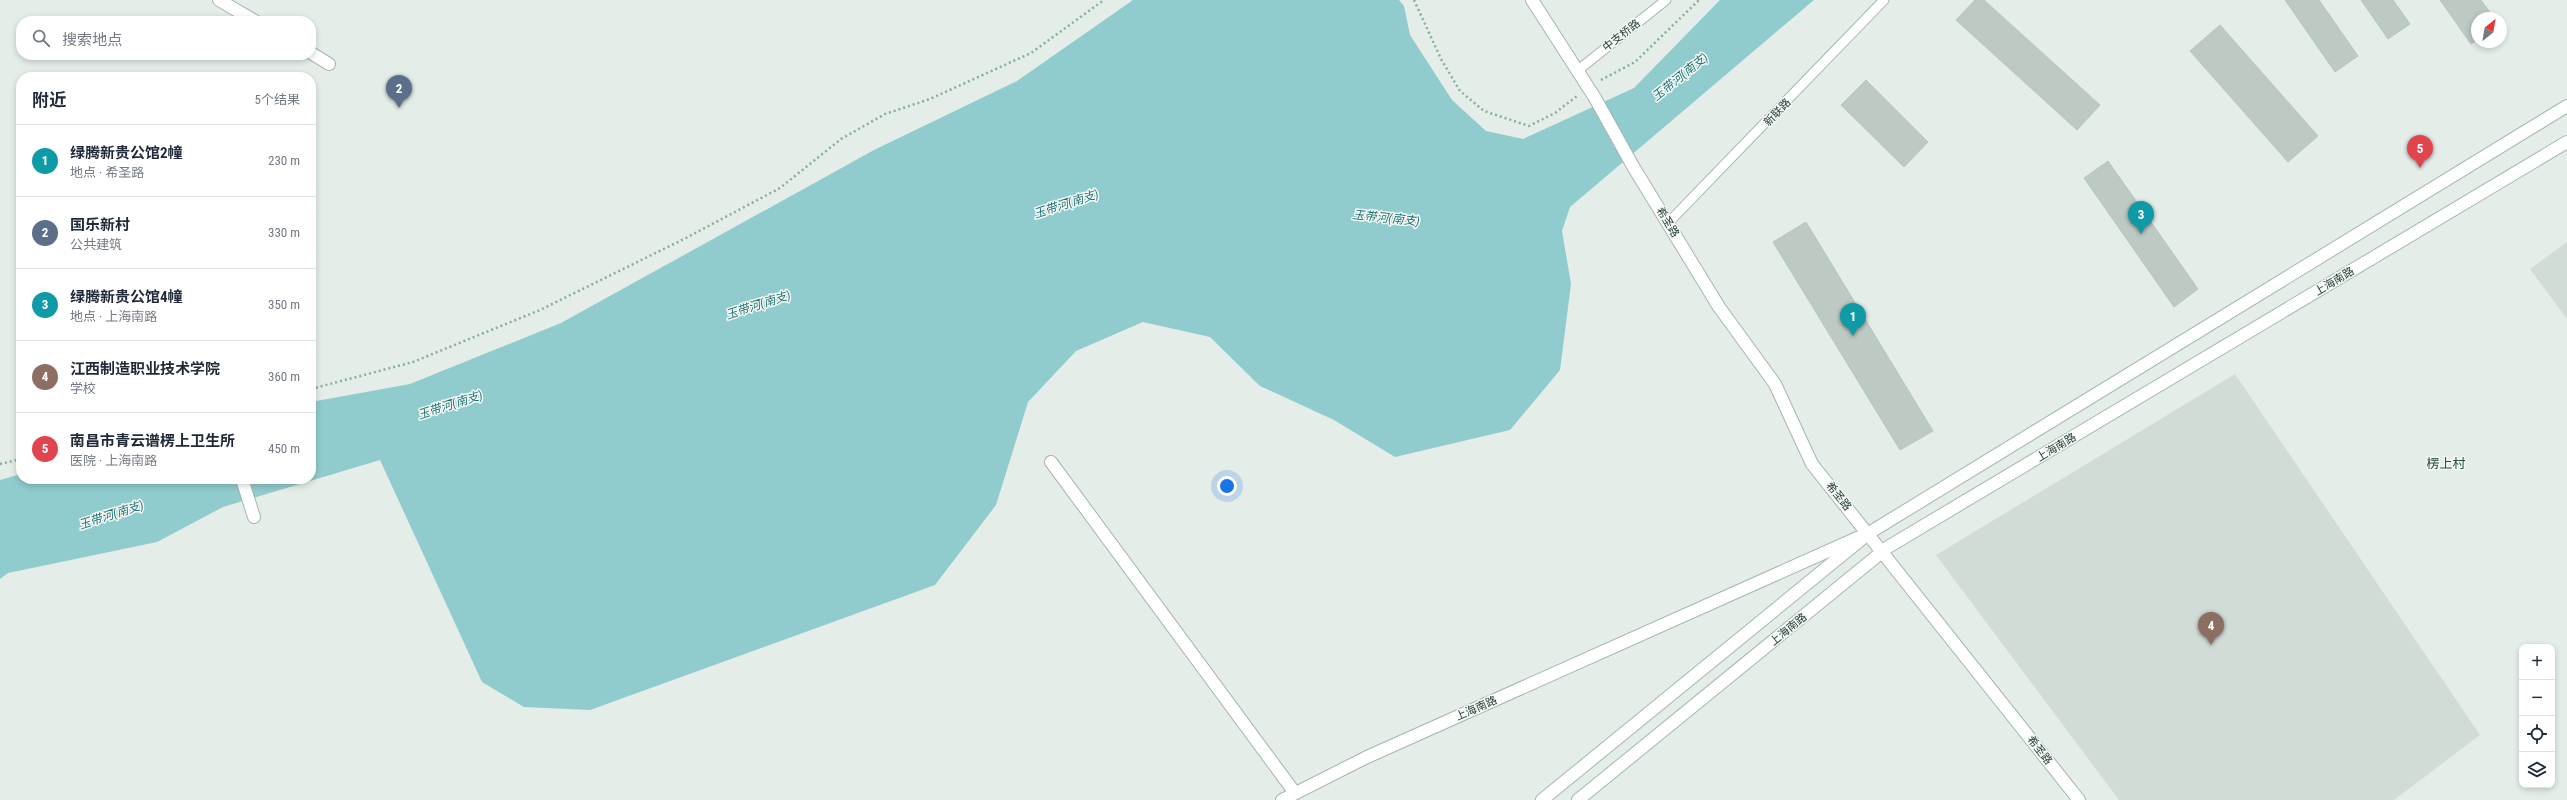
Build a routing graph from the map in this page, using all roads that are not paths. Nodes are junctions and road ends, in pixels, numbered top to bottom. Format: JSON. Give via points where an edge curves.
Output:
{"nodes":[{"id":1,"x":218,"y":0,"type":"edge"},
{"id":2,"x":1532,"y":0,"type":"edge"},
{"id":3,"x":1666,"y":0,"type":"edge"},
{"id":4,"x":1884,"y":0,"type":"edge"},
{"id":5,"x":246,"y":16,"type":"edge"},
{"id":6,"x":316,"y":56,"type":"edge"},
{"id":7,"x":329,"y":64,"type":"dead end"},
{"id":8,"x":1577,"y":71,"type":"junction"},
{"id":9,"x":2567,"y":106,"type":"edge"},
{"id":10,"x":2567,"y":142,"type":"edge"},
{"id":11,"x":1668,"y":222,"type":"junction"},
{"id":12,"x":1051,"y":462,"type":"dead end"},
{"id":13,"x":244,"y":484,"type":"edge"},
{"id":14,"x":254,"y":517,"type":"dead end"},
{"id":15,"x":1869,"y":533,"type":"junction"},
{"id":16,"x":1883,"y":551,"type":"junction"},
{"id":17,"x":1295,"y":793,"type":"junction"},
{"id":18,"x":1282,"y":800,"type":"edge"},
{"id":19,"x":1542,"y":800,"type":"edge"},
{"id":20,"x":1578,"y":800,"type":"edge"},
{"id":21,"x":2079,"y":800,"type":"edge"}],
"edges":[{"from":1,"to":5,"type":"main road"},
{"from":2,"to":8,"type":"main road"},
{"from":3,"to":8,"type":"lane","name":"中支桥路"},
{"from":4,"to":11,"type":"lane","name":"新联路"},
{"from":6,"to":7,"type":"main road"},
{"from":8,"to":11,"type":"main road","name":"希圣路"},
{"from":9,"to":15,"type":"main road","name":"上海南路"},
{"from":10,"to":16,"type":"main road","name":"上海南路"},
{"from":11,"to":15,"type":"main road","name":"希圣路","via":[[1719,307],[1776,384],[1812,464]]},
{"from":12,"to":17,"type":"main road"},
{"from":13,"to":14,"type":"main road"},
{"from":15,"to":16,"type":"main road","name":"希圣路"},
{"from":15,"to":17,"type":"main road","name":"上海南路","via":[[1367,757]]},
{"from":15,"to":19,"type":"main road","name":"上海南路"},
{"from":16,"to":20,"type":"main road","name":"上海南路"},
{"from":16,"to":21,"type":"main road","name":"希圣路"},
{"from":17,"to":18,"type":"main road","name":"上海南路"}]}
